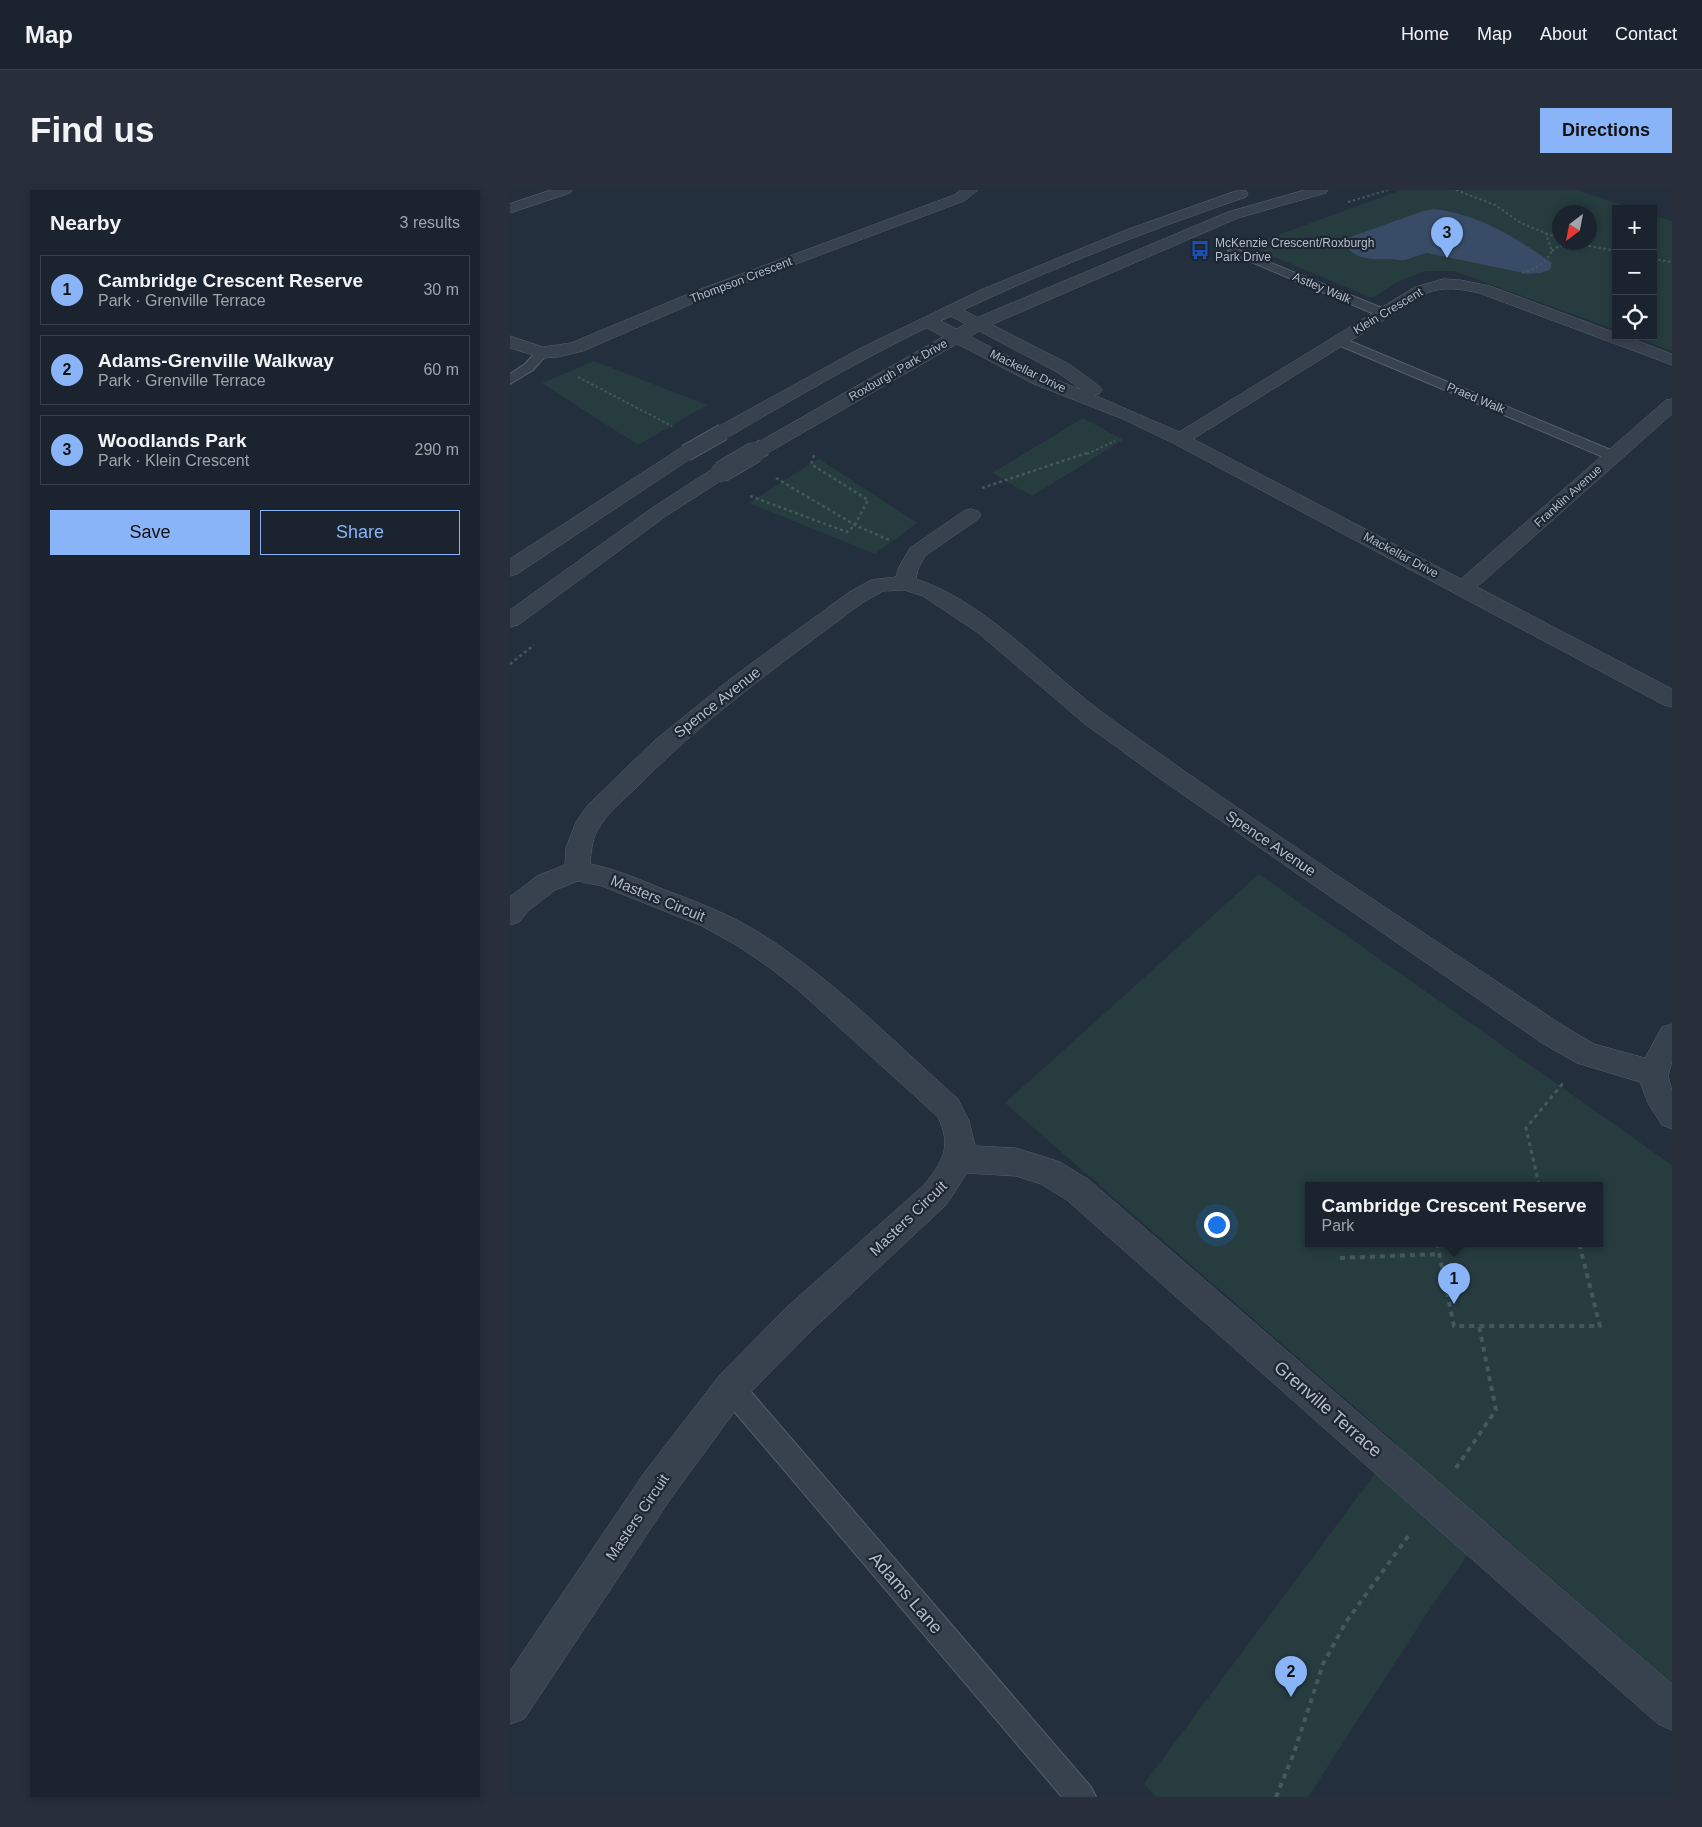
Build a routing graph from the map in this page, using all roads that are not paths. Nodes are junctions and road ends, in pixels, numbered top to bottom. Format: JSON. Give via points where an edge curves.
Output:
{"nodes":[{"id":1,"x":565,"y":190,"type":"edge"},
{"id":2,"x":971,"y":190,"type":"edge"},
{"id":3,"x":1255,"y":190,"type":"edge"},
{"id":4,"x":1313,"y":191,"type":"edge"},
{"id":5,"x":510,"y":209,"type":"edge"},
{"id":6,"x":1234,"y":251,"type":"dead end"},
{"id":7,"x":951,"y":310,"type":"junction"},
{"id":8,"x":1383,"y":314,"type":"junction"},
{"id":9,"x":929,"y":322,"type":"junction"},
{"id":10,"x":980,"y":324,"type":"junction"},
{"id":11,"x":957,"y":336,"type":"junction"},
{"id":12,"x":510,"y":341,"type":"edge"},
{"id":13,"x":1340,"y":341,"type":"junction"},
{"id":14,"x":541,"y":354,"type":"junction"},
{"id":15,"x":1672,"y":360,"type":"edge"},
{"id":16,"x":510,"y":380,"type":"edge"},
{"id":17,"x":1672,"y":404,"type":"edge"},
{"id":18,"x":1138,"y":420,"type":"junction"},
{"id":19,"x":1180,"y":439,"type":"junction"},
{"id":20,"x":1613,"y":456,"type":"junction"},
{"id":21,"x":971,"y":515,"type":"dead end"},
{"id":22,"x":510,"y":569,"type":"edge"},
{"id":23,"x":906,"y":583,"type":"junction"},
{"id":24,"x":1464,"y":588,"type":"junction"},
{"id":25,"x":511,"y":618,"type":"edge"},
{"id":26,"x":1672,"y":699,"type":"edge"},
{"id":27,"x":577,"y":871,"type":"junction"},
{"id":28,"x":510,"y":915,"type":"edge"},
{"id":29,"x":1672,"y":1036,"type":"edge"},
{"id":30,"x":1654,"y":1073,"type":"junction"},
{"id":31,"x":1672,"y":1116,"type":"edge"},
{"id":32,"x":960,"y":1159,"type":"junction"},
{"id":33,"x":731,"y":1388,"type":"junction"},
{"id":34,"x":510,"y":1705,"type":"edge"},
{"id":35,"x":1672,"y":1710,"type":"edge"},
{"id":36,"x":1081,"y":1797,"type":"edge"}],
"edges":[{"from":1,"to":5,"type":"street"},
{"from":2,"to":14,"type":"street","name":"Thompson Crescent","via":[[959,198],[699,295],[577,347]]},
{"from":3,"to":7,"type":"street","name":"Roxburgh Park Drive","via":[[1080,253]]},
{"from":4,"to":10,"type":"street","name":"Roxburgh Park Drive","via":[[1234,215]]},
{"from":6,"to":8,"type":"lane","name":"Astley Walk"},
{"from":7,"to":9,"type":"street","name":"Roxburgh Park Drive"},
{"from":7,"to":10,"type":"street","name":"Mackellar Drive"},
{"from":8,"to":13,"type":"street","name":"Klein Crescent"},
{"from":8,"to":15,"type":"street","name":"Klein Crescent","via":[[1431,286],[1466,285]]},
{"from":9,"to":11,"type":"street","name":"Mackellar Drive"},
{"from":9,"to":22,"type":"street","name":"Roxburgh Park Drive","bridge":true,"via":[[824,374],[686,453]]},
{"from":10,"to":11,"type":"street","name":"Roxburgh Park Drive"},
{"from":10,"to":18,"type":"street","name":"Mackellar Drive","via":[[1063,368]]},
{"from":11,"to":18,"type":"street","name":"Mackellar Drive","via":[[1040,380]]},
{"from":11,"to":25,"type":"street","name":"Roxburgh Park Drive","bridge":true,"via":[[721,472],[659,512]]},
{"from":12,"to":14,"type":"street"},
{"from":13,"to":19,"type":"street","name":"Klein Crescent"},
{"from":13,"to":20,"type":"lane","name":"Praed Walk"},
{"from":14,"to":16,"type":"lane"},
{"from":17,"to":20,"type":"street","name":"Franklin Avenue"},
{"from":18,"to":19,"type":"street","name":"Mackellar Drive"},
{"from":19,"to":24,"type":"street","name":"Mackellar Drive"},
{"from":20,"to":24,"type":"street","name":"Franklin Avenue"},
{"from":21,"to":23,"type":"street","via":[[917,552],[908,569]]},
{"from":23,"to":27,"type":"street","name":"Spence Avenue","via":[[878,585],[855,598],[741,682],[662,747],[597,812],[585,829]]},
{"from":23,"to":30,"type":"street","name":"Spence Avenue","via":[[930,592],[985,627],[1093,718],[1170,774],[1536,1023],[1586,1054]]},
{"from":24,"to":26,"type":"street","name":"Mackellar Drive"},
{"from":27,"to":28,"type":"street","via":[[546,883]]},
{"from":27,"to":32,"type":"street","name":"Masters Circuit","via":[[606,877],[711,919],[779,959],[948,1108],[957,1123]]},
{"from":29,"to":30,"type":"street","via":[[1656,1062]]},
{"from":30,"to":31,"type":"street","via":[[1657,1093]]},
{"from":32,"to":33,"type":"street","name":"Masters Circuit","via":[[950,1178],[935,1195],[799,1320]]},
{"from":32,"to":35,"type":"street","name":"Grenville Terrace","via":[[1016,1162],[1049,1172],[1078,1190]]},
{"from":33,"to":34,"type":"street","name":"Masters Circuit","via":[[658,1484]]},
{"from":33,"to":36,"type":"lane","name":"Adams Lane"}]}
